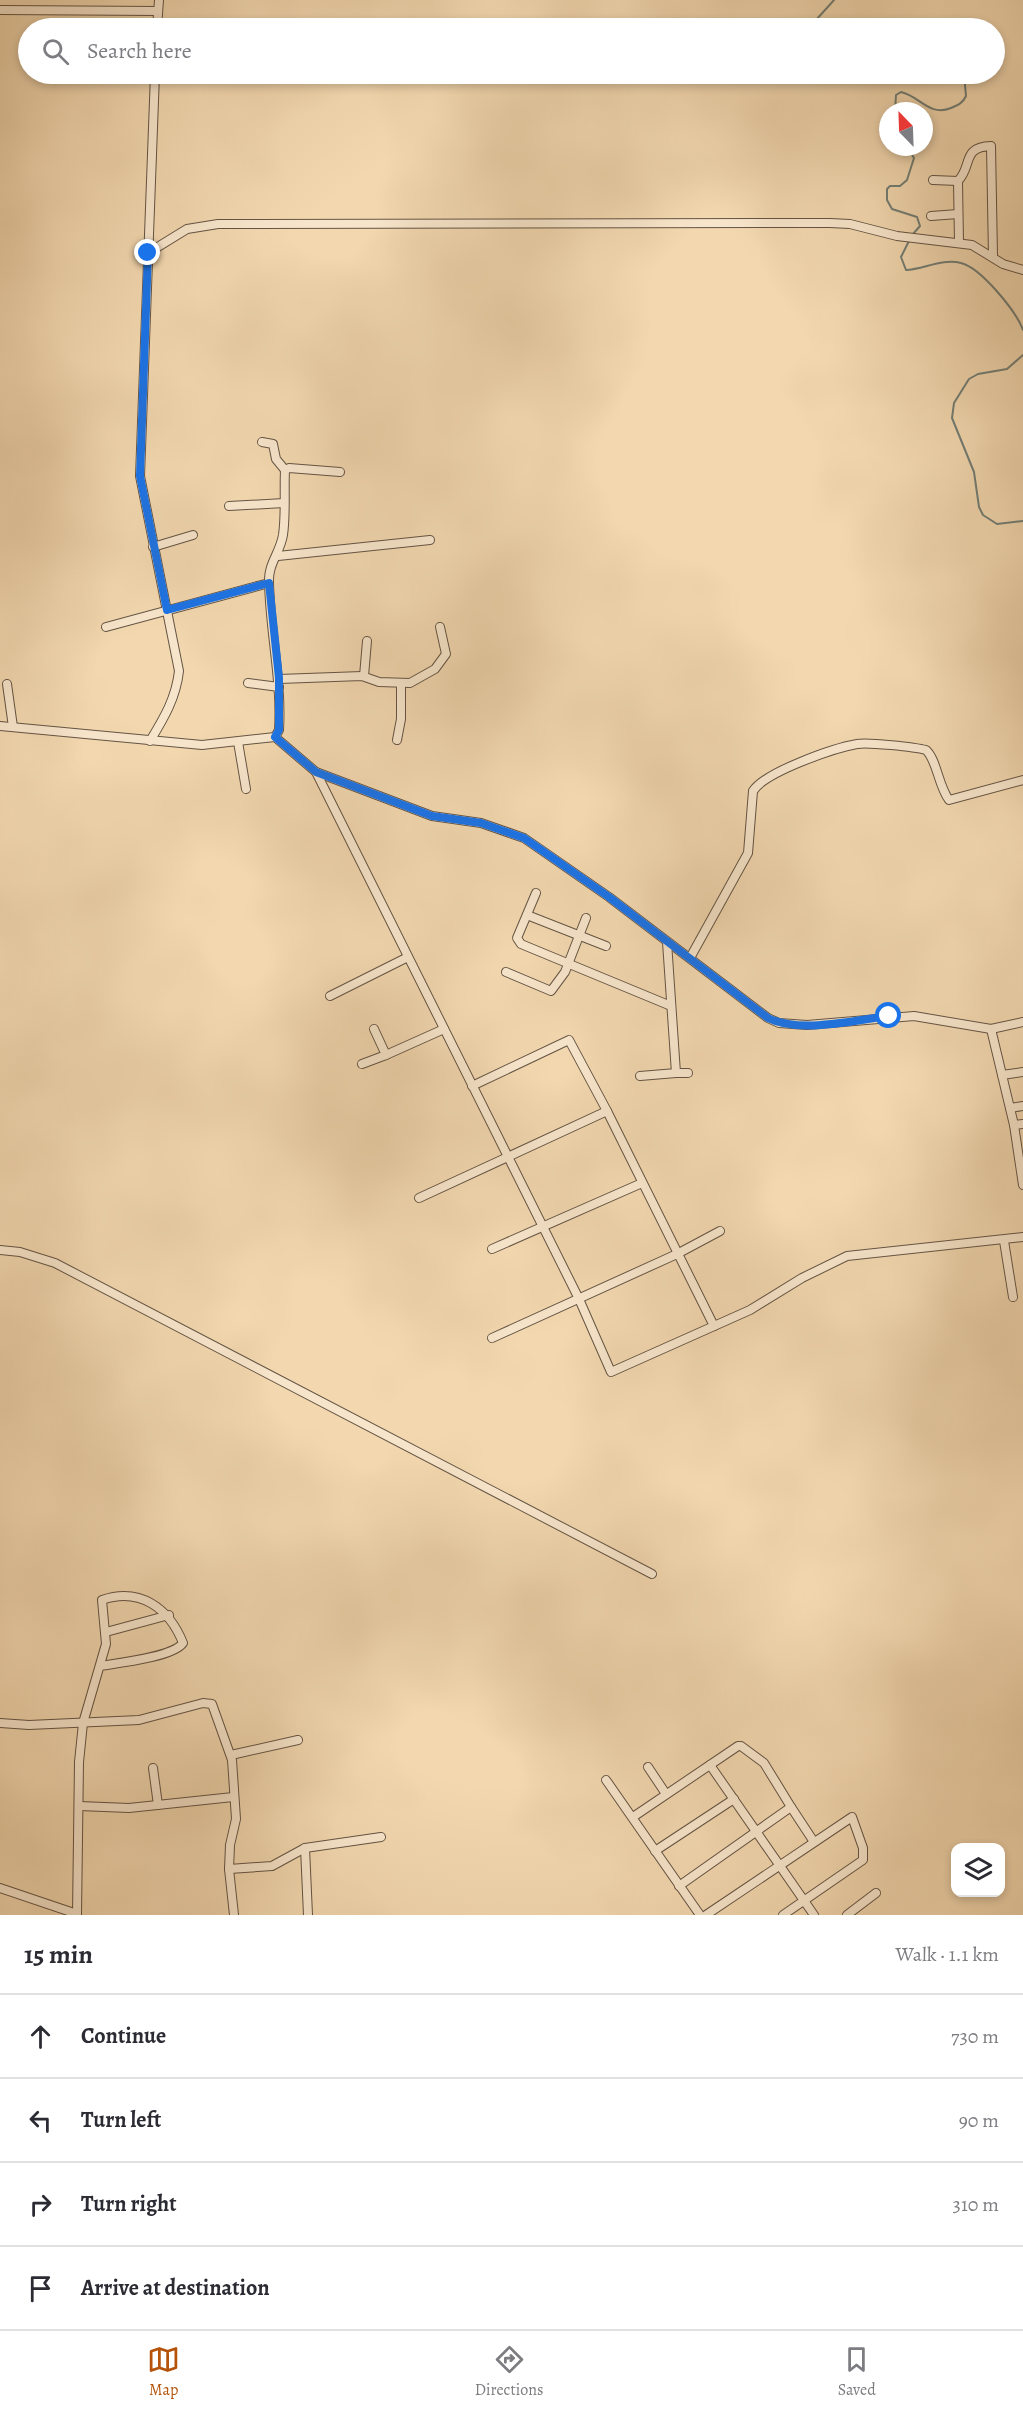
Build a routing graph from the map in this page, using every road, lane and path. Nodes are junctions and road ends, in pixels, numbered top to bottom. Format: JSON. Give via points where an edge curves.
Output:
{"nodes":[{"id":1,"x":159,"y":0,"type":"edge"},
{"id":2,"x":0,"y":10,"type":"edge"},
{"id":3,"x":158,"y":11,"type":"junction"},
{"id":4,"x":158,"y":18,"type":"edge"},
{"id":5,"x":155,"y":84,"type":"edge"},
{"id":6,"x":933,"y":180,"type":"dead end"},
{"id":7,"x":958,"y":181,"type":"junction"},
{"id":8,"x":958,"y":214,"type":"junction"},
{"id":9,"x":931,"y":216,"type":"dead end"},
{"id":10,"x":958,"y":243,"type":"junction"},
{"id":11,"x":148,"y":253,"type":"junction"},
{"id":12,"x":993,"y":256,"type":"junction"},
{"id":13,"x":1023,"y":270,"type":"edge"},
{"id":14,"x":262,"y":442,"type":"dead end"},
{"id":15,"x":285,"y":470,"type":"junction"},
{"id":16,"x":340,"y":472,"type":"dead end"},
{"id":17,"x":284,"y":503,"type":"junction"},
{"id":18,"x":229,"y":506,"type":"dead end"},
{"id":19,"x":193,"y":535,"type":"dead end"},
{"id":20,"x":430,"y":540,"type":"dead end"},
{"id":21,"x":153,"y":547,"type":"junction"},
{"id":22,"x":278,"y":556,"type":"junction"},
{"id":23,"x":269,"y":583,"type":"junction"},
{"id":24,"x":167,"y":610,"type":"junction"},
{"id":25,"x":106,"y":627,"type":"dead end"},
{"id":26,"x":440,"y":627,"type":"dead end"},
{"id":27,"x":367,"y":641,"type":"dead end"},
{"id":28,"x":364,"y":676,"type":"junction"},
{"id":29,"x":279,"y":678,"type":"junction"},
{"id":30,"x":248,"y":683,"type":"dead end"},
{"id":31,"x":7,"y":684,"type":"dead end"},
{"id":32,"x":401,"y":684,"type":"junction"},
{"id":33,"x":279,"y":687,"type":"junction"},
{"id":34,"x":0,"y":726,"type":"edge"},
{"id":35,"x":13,"y":727,"type":"junction"},
{"id":36,"x":275,"y":737,"type":"junction"},
{"id":37,"x":397,"y":740,"type":"dead end"},
{"id":38,"x":150,"y":741,"type":"junction"},
{"id":39,"x":238,"y":742,"type":"junction"},
{"id":40,"x":316,"y":772,"type":"junction"},
{"id":41,"x":1023,"y":780,"type":"edge"},
{"id":42,"x":246,"y":789,"type":"dead end"},
{"id":43,"x":536,"y":893,"type":"dead end"},
{"id":44,"x":527,"y":915,"type":"junction"},
{"id":45,"x":586,"y":918,"type":"dead end"},
{"id":46,"x":579,"y":936,"type":"junction"},
{"id":47,"x":667,"y":942,"type":"junction"},
{"id":48,"x":606,"y":946,"type":"dead end"},
{"id":49,"x":408,"y":957,"type":"junction"},
{"id":50,"x":690,"y":958,"type":"junction"},
{"id":51,"x":569,"y":964,"type":"junction"},
{"id":52,"x":506,"y":972,"type":"dead end"},
{"id":53,"x":330,"y":996,"type":"dead end"},
{"id":54,"x":671,"y":1006,"type":"junction"},
{"id":55,"x":1023,"y":1022,"type":"edge"},
{"id":56,"x":374,"y":1029,"type":"dead end"},
{"id":57,"x":444,"y":1029,"type":"junction"},
{"id":58,"x":991,"y":1029,"type":"junction"},
{"id":59,"x":386,"y":1055,"type":"junction"},
{"id":60,"x":362,"y":1064,"type":"dead end"},
{"id":61,"x":1023,"y":1072,"type":"edge"},
{"id":62,"x":676,"y":1073,"type":"junction"},
{"id":63,"x":688,"y":1073,"type":"dead end"},
{"id":64,"x":1002,"y":1075,"type":"junction"},
{"id":65,"x":640,"y":1076,"type":"dead end"},
{"id":66,"x":472,"y":1086,"type":"junction"},
{"id":67,"x":1023,"y":1106,"type":"edge"},
{"id":68,"x":1010,"y":1108,"type":"junction"},
{"id":69,"x":607,"y":1111,"type":"junction"},
{"id":70,"x":1023,"y":1124,"type":"edge"},
{"id":71,"x":1014,"y":1125,"type":"junction"},
{"id":72,"x":507,"y":1157,"type":"junction"},
{"id":73,"x":642,"y":1183,"type":"junction"},
{"id":74,"x":1023,"y":1185,"type":"edge"},
{"id":75,"x":419,"y":1198,"type":"dead end"},
{"id":76,"x":542,"y":1228,"type":"junction"},
{"id":77,"x":720,"y":1231,"type":"dead end"},
{"id":78,"x":1023,"y":1237,"type":"edge"},
{"id":79,"x":1004,"y":1241,"type":"junction"},
{"id":80,"x":492,"y":1249,"type":"dead end"},
{"id":81,"x":0,"y":1250,"type":"edge"},
{"id":82,"x":677,"y":1254,"type":"junction"},
{"id":83,"x":1013,"y":1297,"type":"dead end"},
{"id":84,"x":579,"y":1299,"type":"junction"},
{"id":85,"x":714,"y":1326,"type":"junction"},
{"id":86,"x":492,"y":1338,"type":"dead end"},
{"id":87,"x":652,"y":1574,"type":"dead end"},
{"id":88,"x":169,"y":1615,"type":"junction"},
{"id":89,"x":106,"y":1632,"type":"junction"},
{"id":90,"x":100,"y":1666,"type":"junction"},
{"id":91,"x":0,"y":1723,"type":"edge"},
{"id":92,"x":83,"y":1723,"type":"junction"},
{"id":93,"x":298,"y":1740,"type":"dead end"},
{"id":94,"x":231,"y":1755,"type":"junction"},
{"id":95,"x":710,"y":1765,"type":"junction"},
{"id":96,"x":648,"y":1767,"type":"dead end"},
{"id":97,"x":153,"y":1768,"type":"dead end"},
{"id":98,"x":606,"y":1780,"type":"dead end"},
{"id":99,"x":666,"y":1794,"type":"junction"},
{"id":100,"x":233,"y":1797,"type":"junction"},
{"id":101,"x":734,"y":1799,"type":"junction"},
{"id":102,"x":158,"y":1805,"type":"junction"},
{"id":103,"x":80,"y":1806,"type":"junction"},
{"id":104,"x":791,"y":1807,"type":"junction"},
{"id":105,"x":633,"y":1817,"type":"junction"},
{"id":106,"x":758,"y":1830,"type":"junction"},
{"id":107,"x":381,"y":1837,"type":"dead end"},
{"id":108,"x":814,"y":1842,"type":"junction"},
{"id":109,"x":305,"y":1848,"type":"junction"},
{"id":110,"x":655,"y":1851,"type":"junction"},
{"id":111,"x":780,"y":1865,"type":"junction"},
{"id":112,"x":229,"y":1869,"type":"junction"},
{"id":113,"x":679,"y":1886,"type":"junction"},
{"id":114,"x":0,"y":1888,"type":"edge"},
{"id":115,"x":876,"y":1893,"type":"dead end"},
{"id":116,"x":805,"y":1900,"type":"junction"},
{"id":117,"x":77,"y":1915,"type":"edge"},
{"id":118,"x":234,"y":1915,"type":"edge"},
{"id":119,"x":308,"y":1915,"type":"edge"},
{"id":120,"x":699,"y":1915,"type":"edge"},
{"id":121,"x":706,"y":1915,"type":"edge"},
{"id":122,"x":783,"y":1915,"type":"edge"},
{"id":123,"x":814,"y":1915,"type":"edge"},
{"id":124,"x":847,"y":1915,"type":"edge"}],
"edges":[{"from":1,"to":3,"type":"street"},
{"from":2,"to":3,"type":"street"},
{"from":3,"to":4,"type":"street"},
{"from":5,"to":11,"type":"street"},
{"from":6,"to":7,"type":"street"},
{"from":7,"to":8,"type":"street"},
{"from":7,"to":12,"type":"street","via":[[970,153],[991,146]]},
{"from":8,"to":9,"type":"street"},
{"from":8,"to":10,"type":"street"},
{"from":10,"to":11,"type":"street","via":[[830,223],[281,223],[200,226],[187,229]]},
{"from":10,"to":12,"type":"street","via":[[981,248]]},
{"from":11,"to":21,"type":"street","via":[[140,476]]},
{"from":12,"to":13,"type":"street","via":[[1003,264]]},
{"from":14,"to":15,"type":"street","via":[[273,444],[276,459]]},
{"from":15,"to":16,"type":"street"},
{"from":15,"to":17,"type":"street"},
{"from":17,"to":18,"type":"street"},
{"from":17,"to":22,"type":"street"},
{"from":19,"to":21,"type":"street"},
{"from":20,"to":22,"type":"street"},
{"from":21,"to":24,"type":"street"},
{"from":22,"to":23,"type":"street","via":[[271,563]]},
{"from":23,"to":24,"type":"street"},
{"from":23,"to":29,"type":"street"},
{"from":24,"to":25,"type":"street"},
{"from":24,"to":38,"type":"street","via":[[178,660],[178,681],[168,712]]},
{"from":26,"to":32,"type":"street","via":[[444,657],[420,679]]},
{"from":27,"to":28,"type":"street"},
{"from":28,"to":29,"type":"street"},
{"from":28,"to":32,"type":"street"},
{"from":29,"to":33,"type":"street"},
{"from":30,"to":33,"type":"street"},
{"from":31,"to":35,"type":"street"},
{"from":32,"to":37,"type":"street"},
{"from":33,"to":36,"type":"street","via":[[279,730]]},
{"from":34,"to":35,"type":"street"},
{"from":35,"to":38,"type":"street"},
{"from":36,"to":39,"type":"street"},
{"from":36,"to":40,"type":"street"},
{"from":38,"to":39,"type":"street","via":[[202,745]]},
{"from":39,"to":42,"type":"street"},
{"from":40,"to":47,"type":"street","via":[[432,816],[481,823],[516,835],[583,878]]},
{"from":40,"to":49,"type":"street"},
{"from":41,"to":50,"type":"street","via":[[952,800],[940,785],[926,750],[858,743],[772,776],[753,792],[748,853]]},
{"from":43,"to":44,"type":"street"},
{"from":44,"to":46,"type":"street"},
{"from":44,"to":51,"type":"street","via":[[518,941]]},
{"from":45,"to":46,"type":"street"},
{"from":46,"to":48,"type":"street"},
{"from":46,"to":51,"type":"street"},
{"from":47,"to":50,"type":"street"},
{"from":47,"to":54,"type":"street"},
{"from":49,"to":53,"type":"street"},
{"from":49,"to":57,"type":"street"},
{"from":50,"to":58,"type":"street","via":[[779,1023],[807,1025],[915,1016]]},
{"from":51,"to":52,"type":"street","via":[[549,991]]},
{"from":51,"to":54,"type":"street"},
{"from":54,"to":62,"type":"street"},
{"from":55,"to":58,"type":"street"},
{"from":56,"to":59,"type":"street"},
{"from":57,"to":59,"type":"street"},
{"from":57,"to":66,"type":"street"},
{"from":58,"to":64,"type":"street"},
{"from":59,"to":60,"type":"street"},
{"from":61,"to":64,"type":"street"},
{"from":62,"to":63,"type":"street"},
{"from":62,"to":65,"type":"street"},
{"from":64,"to":68,"type":"street"},
{"from":66,"to":69,"type":"street","via":[[569,1040]]},
{"from":66,"to":72,"type":"street"},
{"from":67,"to":68,"type":"street"},
{"from":68,"to":71,"type":"street"},
{"from":69,"to":72,"type":"street"},
{"from":69,"to":73,"type":"street"},
{"from":70,"to":71,"type":"street"},
{"from":71,"to":74,"type":"street"},
{"from":72,"to":75,"type":"street"},
{"from":72,"to":76,"type":"street"},
{"from":73,"to":76,"type":"street"},
{"from":73,"to":82,"type":"street"},
{"from":76,"to":80,"type":"street"},
{"from":76,"to":84,"type":"street"},
{"from":77,"to":82,"type":"street"},
{"from":78,"to":79,"type":"street"},
{"from":79,"to":83,"type":"street"},
{"from":79,"to":85,"type":"street","via":[[847,1256]]},
{"from":81,"to":87,"type":"street","via":[[38,1257],[86,1279]]},
{"from":82,"to":84,"type":"street"},
{"from":82,"to":85,"type":"street"},
{"from":84,"to":85,"type":"street","via":[[611,1372]]},
{"from":84,"to":86,"type":"street"},
{"from":88,"to":89,"type":"street"},
{"from":88,"to":89,"type":"street","via":[[137,1598],[108,1598],[101,1602]]},
{"from":88,"to":90,"type":"street","via":[[183,1645],[140,1659]]},
{"from":89,"to":90,"type":"street"},
{"from":90,"to":92,"type":"street"},
{"from":91,"to":92,"type":"street"},
{"from":92,"to":94,"type":"street","via":[[139,1720],[208,1702],[213,1705]]},
{"from":92,"to":103,"type":"street"},
{"from":93,"to":94,"type":"street"},
{"from":94,"to":100,"type":"street"},
{"from":95,"to":99,"type":"street"},
{"from":95,"to":101,"type":"street"},
{"from":95,"to":104,"type":"street","via":[[741,1746],[764,1763]]},
{"from":96,"to":99,"type":"street"},
{"from":97,"to":102,"type":"street"},
{"from":98,"to":105,"type":"street"},
{"from":99,"to":105,"type":"street"},
{"from":100,"to":102,"type":"street"},
{"from":100,"to":112,"type":"street","via":[[236,1820]]},
{"from":101,"to":106,"type":"street"},
{"from":101,"to":110,"type":"street"},
{"from":102,"to":103,"type":"street","via":[[110,1809]]},
{"from":103,"to":117,"type":"street"},
{"from":104,"to":106,"type":"street"},
{"from":104,"to":108,"type":"street"},
{"from":105,"to":110,"type":"street"},
{"from":106,"to":111,"type":"street"},
{"from":106,"to":113,"type":"street"},
{"from":107,"to":109,"type":"street"},
{"from":108,"to":111,"type":"street"},
{"from":108,"to":116,"type":"street","via":[[852,1817],[864,1854],[858,1864]]},
{"from":109,"to":112,"type":"street","via":[[272,1866]]},
{"from":109,"to":119,"type":"street"},
{"from":110,"to":113,"type":"street"},
{"from":111,"to":116,"type":"street"},
{"from":111,"to":121,"type":"street"},
{"from":112,"to":118,"type":"street"},
{"from":113,"to":120,"type":"street"},
{"from":114,"to":117,"type":"street"},
{"from":115,"to":124,"type":"street"},
{"from":116,"to":122,"type":"street"},
{"from":116,"to":123,"type":"street"}]}
